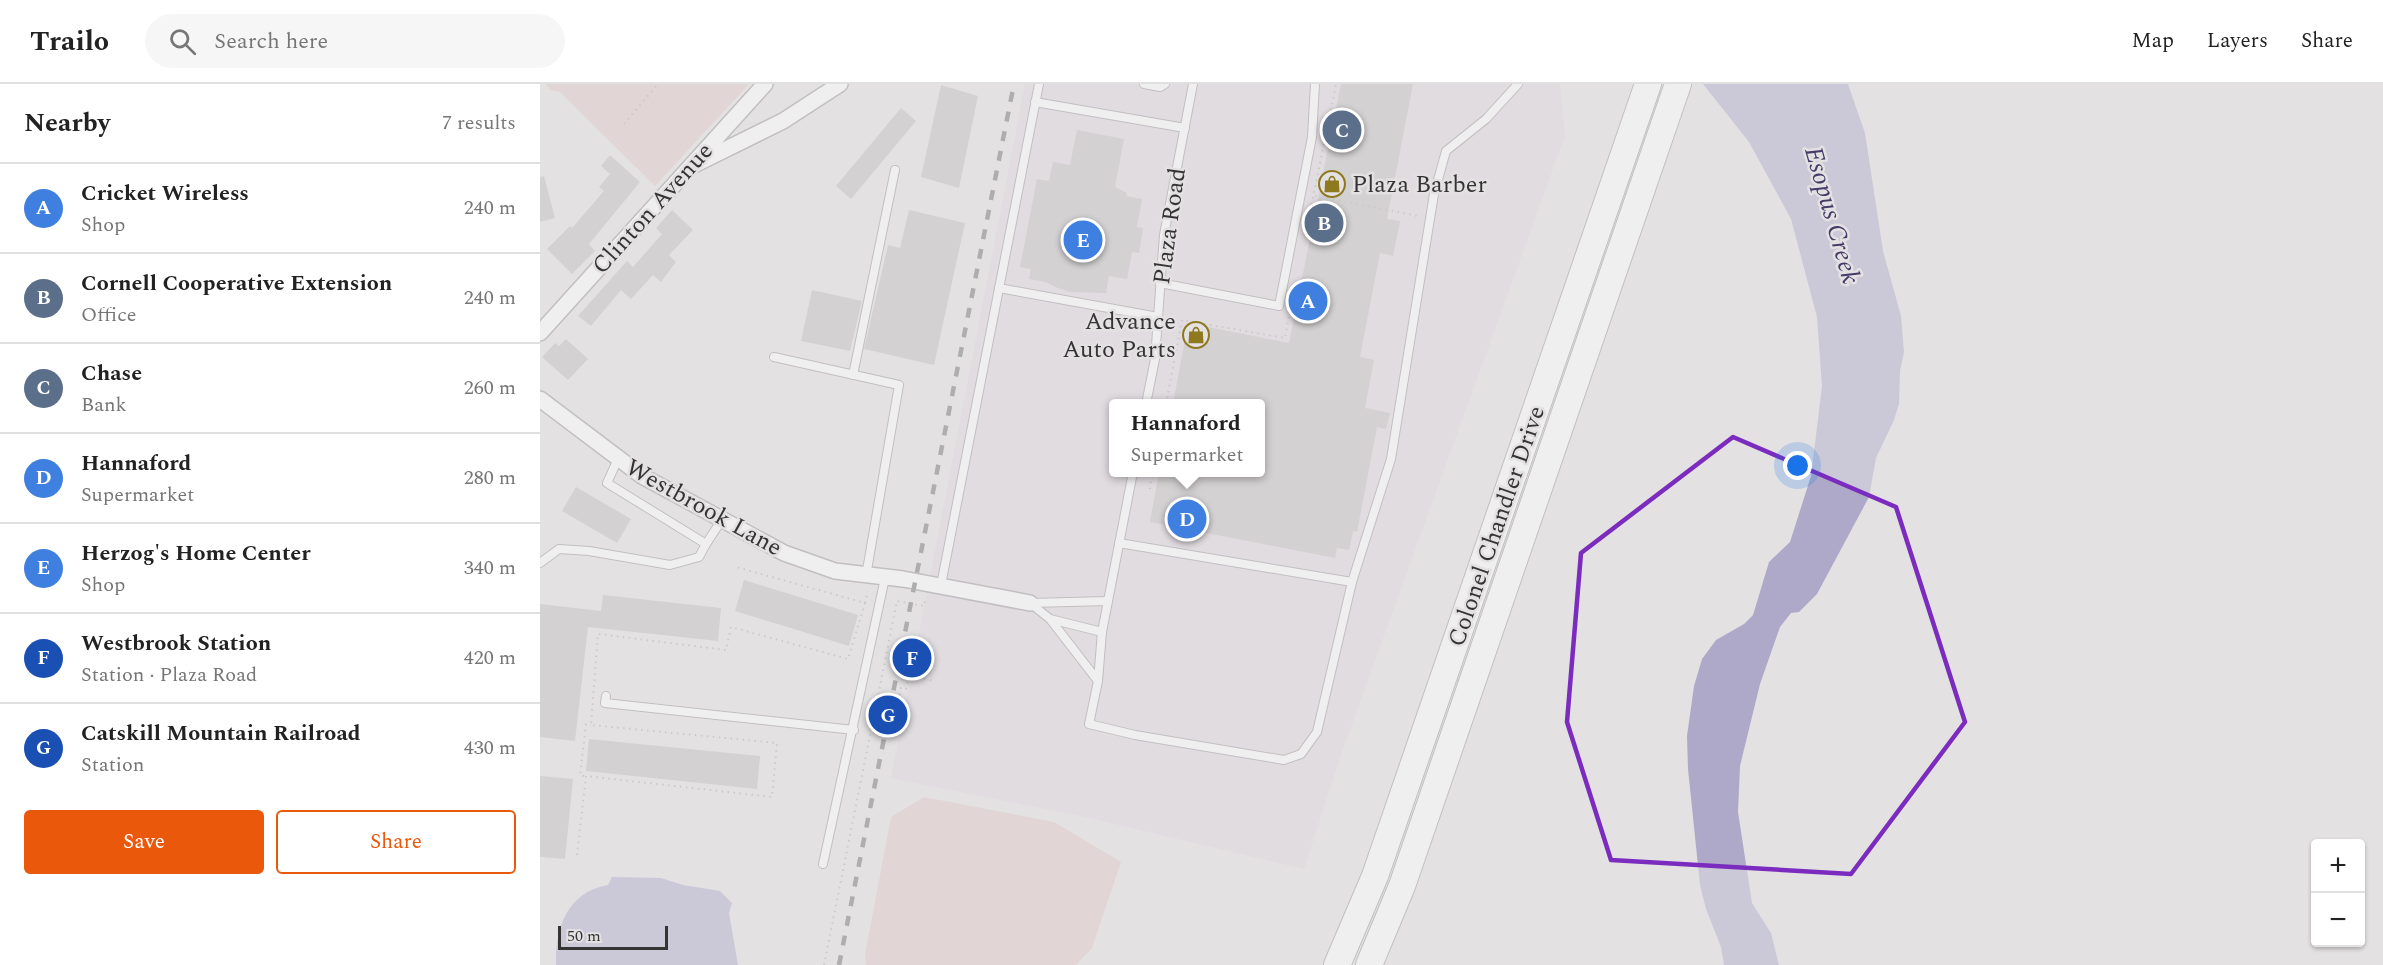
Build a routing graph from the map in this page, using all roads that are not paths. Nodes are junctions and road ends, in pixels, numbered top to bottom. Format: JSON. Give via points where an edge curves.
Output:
{"nodes":[{"id":1,"x":765,"y":84,"type":"edge"},
{"id":2,"x":840,"y":84,"type":"edge"},
{"id":3,"x":1039,"y":84,"type":"edge"},
{"id":4,"x":1144,"y":84,"type":"edge"},
{"id":5,"x":1165,"y":84,"type":"edge"},
{"id":6,"x":1191,"y":84,"type":"edge"},
{"id":7,"x":1315,"y":84,"type":"edge"},
{"id":8,"x":1518,"y":84,"type":"edge"},
{"id":9,"x":1648,"y":84,"type":"edge"},
{"id":10,"x":1678,"y":84,"type":"edge"},
{"id":11,"x":1035,"y":102,"type":"junction"},
{"id":12,"x":1185,"y":128,"type":"junction"},
{"id":13,"x":692,"y":166,"type":"junction"},
{"id":14,"x":895,"y":170,"type":"dead end"},
{"id":15,"x":1160,"y":283,"type":"junction"},
{"id":16,"x":999,"y":288,"type":"junction"},
{"id":17,"x":1158,"y":317,"type":"junction"},
{"id":18,"x":543,"y":322,"type":"edge"},
{"id":19,"x":774,"y":357,"type":"dead end"},
{"id":20,"x":853,"y":375,"type":"junction"},
{"id":21,"x":540,"y":399,"type":"edge"},
{"id":22,"x":1147,"y":399,"type":"edge"},
{"id":23,"x":618,"y":459,"type":"junction"},
{"id":24,"x":1132,"y":477,"type":"edge"},
{"id":25,"x":721,"y":521,"type":"junction"},
{"id":26,"x":1119,"y":543,"type":"junction"},
{"id":27,"x":706,"y":544,"type":"junction"},
{"id":28,"x":540,"y":563,"type":"edge"},
{"id":29,"x":866,"y":576,"type":"junction"},
{"id":30,"x":885,"y":578,"type":"junction"},
{"id":31,"x":1352,"y":582,"type":"junction"},
{"id":32,"x":935,"y":584,"type":"junction"},
{"id":33,"x":1108,"y":601,"type":"junction"},
{"id":34,"x":1030,"y":603,"type":"junction"},
{"id":35,"x":1050,"y":620,"type":"junction"},
{"id":36,"x":1102,"y":632,"type":"junction"},
{"id":37,"x":1098,"y":681,"type":"junction"},
{"id":38,"x":606,"y":696,"type":"dead end"},
{"id":39,"x":854,"y":730,"type":"junction"},
{"id":40,"x":823,"y":864,"type":"dead end"},
{"id":41,"x":1336,"y":965,"type":"edge"},
{"id":42,"x":1369,"y":965,"type":"edge"}],
"edges":[{"from":1,"to":13,"type":"street","name":"Clinton Avenue"},
{"from":2,"to":13,"type":"street","via":[[783,121]]},
{"from":3,"to":11,"type":"lane"},
{"from":4,"to":5,"type":"lane"},
{"from":6,"to":12,"type":"lane","name":"Plaza Road"},
{"from":7,"to":15,"type":"lane","via":[[1312,137],[1280,306]]},
{"from":8,"to":31,"type":"lane","via":[[1486,119],[1446,151],[1441,163],[1391,459]]},
{"from":9,"to":41,"type":"highway","name":"Colonel Chandler Drive","via":[[1375,876]]},
{"from":10,"to":42,"type":"highway","name":"Colonel Chandler Drive","via":[[1402,886]]},
{"from":11,"to":12,"type":"lane"},
{"from":11,"to":16,"type":"lane"},
{"from":12,"to":15,"type":"lane","name":"Plaza Road","via":[[1164,235]]},
{"from":13,"to":18,"type":"street","name":"Clinton Avenue"},
{"from":14,"to":20,"type":"lane"},
{"from":15,"to":17,"type":"lane","name":"Plaza Road"},
{"from":16,"to":17,"type":"lane"},
{"from":16,"to":32,"type":"lane"},
{"from":17,"to":22,"type":"lane","name":"Plaza Road"},
{"from":19,"to":20,"type":"lane"},
{"from":20,"to":29,"type":"lane","via":[[898,386]]},
{"from":21,"to":23,"type":"street","name":"Westbrook Lane"},
{"from":23,"to":25,"type":"street","name":"Westbrook Lane"},
{"from":23,"to":27,"type":"lane","via":[[608,483]]},
{"from":24,"to":26,"type":"lane"},
{"from":25,"to":27,"type":"lane"},
{"from":25,"to":29,"type":"street","name":"Westbrook Lane","via":[[812,565]]},
{"from":26,"to":31,"type":"lane"},
{"from":26,"to":33,"type":"lane"},
{"from":27,"to":28,"type":"lane","via":[[699,557],[670,565],[559,549]]},
{"from":29,"to":30,"type":"street","name":"Westbrook Lane"},
{"from":30,"to":32,"type":"street"},
{"from":30,"to":39,"type":"lane"},
{"from":31,"to":37,"type":"lane","via":[[1317,732],[1301,754],[1284,760],[1089,724]]},
{"from":32,"to":34,"type":"street"},
{"from":33,"to":34,"type":"lane"},
{"from":33,"to":36,"type":"lane"},
{"from":34,"to":35,"type":"lane"},
{"from":35,"to":36,"type":"lane"},
{"from":35,"to":37,"type":"lane"},
{"from":36,"to":37,"type":"lane"},
{"from":38,"to":39,"type":"lane","via":[[605,703]]},
{"from":39,"to":40,"type":"lane"}]}
